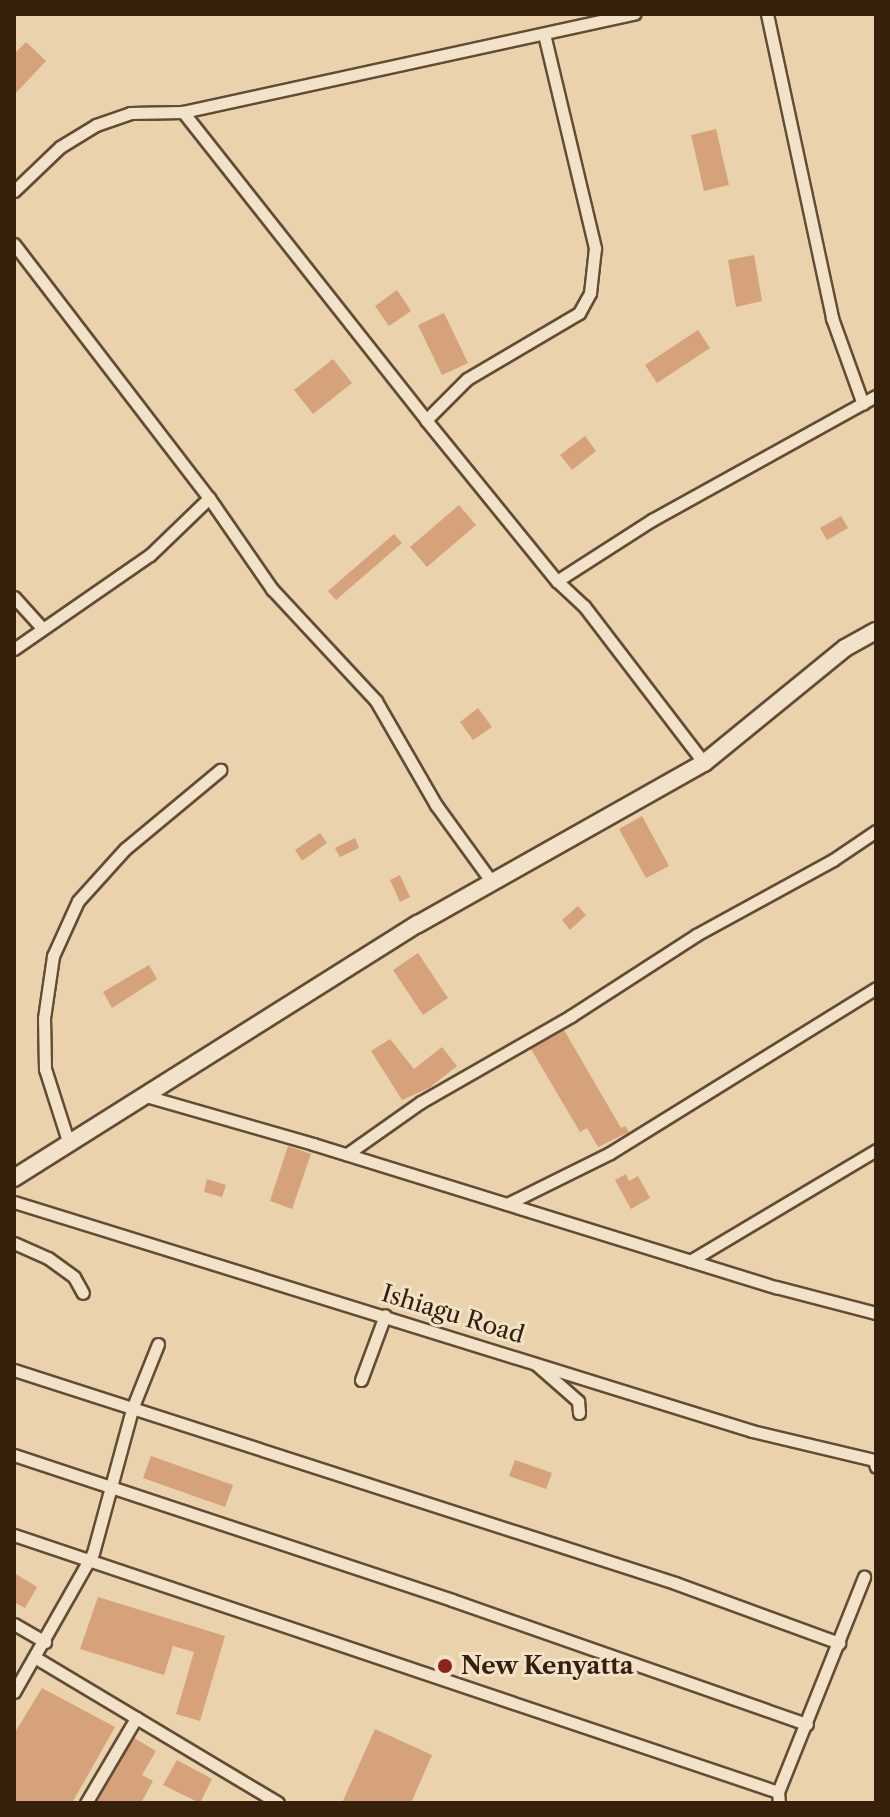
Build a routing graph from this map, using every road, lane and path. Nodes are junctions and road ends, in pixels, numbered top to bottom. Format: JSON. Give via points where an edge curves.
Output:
{"nodes":[{"id":1,"x":634,"y":14,"type":"edge"},
{"id":2,"x":767,"y":14,"type":"edge"},
{"id":3,"x":544,"y":34,"type":"junction"},
{"id":4,"x":183,"y":112,"type":"junction"},
{"id":5,"x":14,"y":191,"type":"edge"},
{"id":6,"x":14,"y":244,"type":"edge"},
{"id":7,"x":876,"y":396,"type":"edge"},
{"id":8,"x":863,"y":404,"type":"junction"},
{"id":9,"x":426,"y":420,"type":"junction"},
{"id":10,"x":209,"y":498,"type":"junction"},
{"id":11,"x":557,"y":581,"type":"junction"},
{"id":12,"x":14,"y":597,"type":"edge"},
{"id":13,"x":42,"y":628,"type":"junction"},
{"id":14,"x":876,"y":631,"type":"edge"},
{"id":15,"x":14,"y":649,"type":"edge"},
{"id":16,"x":704,"y":763,"type":"junction"},
{"id":17,"x":220,"y":770,"type":"dead end"},
{"id":18,"x":876,"y":831,"type":"edge"},
{"id":19,"x":491,"y":881,"type":"junction"},
{"id":20,"x":876,"y":988,"type":"edge"},
{"id":21,"x":146,"y":1096,"type":"junction"},
{"id":22,"x":69,"y":1144,"type":"junction"},
{"id":23,"x":876,"y":1150,"type":"edge"},
{"id":24,"x":347,"y":1154,"type":"junction"},
{"id":25,"x":14,"y":1178,"type":"edge"},
{"id":26,"x":14,"y":1202,"type":"edge"},
{"id":27,"x":507,"y":1204,"type":"junction"},
{"id":28,"x":14,"y":1243,"type":"edge"},
{"id":29,"x":690,"y":1261,"type":"junction"},
{"id":30,"x":83,"y":1293,"type":"dead end"},
{"id":31,"x":876,"y":1313,"type":"edge"},
{"id":32,"x":385,"y":1315,"type":"junction"},
{"id":33,"x":158,"y":1344,"type":"dead end"},
{"id":34,"x":534,"y":1362,"type":"junction"},
{"id":35,"x":14,"y":1370,"type":"edge"},
{"id":36,"x":361,"y":1380,"type":"dead end"},
{"id":37,"x":132,"y":1409,"type":"junction"},
{"id":38,"x":579,"y":1413,"type":"dead end"},
{"id":39,"x":14,"y":1455,"type":"edge"},
{"id":40,"x":876,"y":1467,"type":"edge"},
{"id":41,"x":108,"y":1488,"type":"junction"},
{"id":42,"x":14,"y":1535,"type":"edge"},
{"id":43,"x":89,"y":1561,"type":"junction"},
{"id":44,"x":864,"y":1577,"type":"dead end"},
{"id":45,"x":14,"y":1624,"type":"edge"},
{"id":46,"x":45,"y":1642,"type":"junction"},
{"id":47,"x":839,"y":1643,"type":"junction"},
{"id":48,"x":36,"y":1658,"type":"junction"},
{"id":49,"x":14,"y":1692,"type":"edge"},
{"id":50,"x":136,"y":1718,"type":"junction"},
{"id":51,"x":807,"y":1724,"type":"junction"},
{"id":52,"x":779,"y":1797,"type":"edge"},
{"id":53,"x":86,"y":1803,"type":"edge"},
{"id":54,"x":278,"y":1803,"type":"edge"}],
"edges":[{"from":1,"to":3,"type":"street"},
{"from":2,"to":8,"type":"street","via":[[832,318]]},
{"from":3,"to":4,"type":"street"},
{"from":3,"to":9,"type":"street","via":[[595,248],[590,293],[579,313],[467,379]]},
{"from":4,"to":5,"type":"street","via":[[130,113],[96,125],[60,147]]},
{"from":4,"to":9,"type":"street"},
{"from":6,"to":10,"type":"street"},
{"from":7,"to":8,"type":"street"},
{"from":8,"to":11,"type":"street","via":[[652,520]]},
{"from":9,"to":11,"type":"street"},
{"from":10,"to":13,"type":"street","via":[[150,555]]},
{"from":10,"to":19,"type":"street","via":[[272,589],[376,701],[436,805]]},
{"from":11,"to":16,"type":"street","via":[[584,606]]},
{"from":12,"to":13,"type":"street"},
{"from":13,"to":15,"type":"street"},
{"from":14,"to":16,"type":"street","via":[[845,648]]},
{"from":16,"to":19,"type":"street"},
{"from":17,"to":22,"type":"street","via":[[125,849],[78,901],[53,956],[44,1018],[45,1069]]},
{"from":18,"to":24,"type":"street","via":[[421,1102]]},
{"from":19,"to":21,"type":"street"},
{"from":20,"to":27,"type":"street","via":[[610,1153]]},
{"from":21,"to":22,"type":"street"},
{"from":21,"to":24,"type":"street"},
{"from":22,"to":25,"type":"street"},
{"from":23,"to":29,"type":"street"},
{"from":24,"to":27,"type":"street"},
{"from":26,"to":32,"type":"street","name":"Ishiagu Road"},
{"from":27,"to":29,"type":"street"},
{"from":28,"to":30,"type":"street","via":[[48,1258],[74,1277]]},
{"from":29,"to":31,"type":"street"},
{"from":32,"to":34,"type":"street","name":"Ishiagu Road"},
{"from":32,"to":36,"type":"street"},
{"from":33,"to":37,"type":"street"},
{"from":34,"to":38,"type":"street","via":[[578,1401]]},
{"from":34,"to":40,"type":"street","name":"Ishiagu Road","via":[[752,1431],[874,1460]]},
{"from":35,"to":37,"type":"street"},
{"from":37,"to":41,"type":"street"},
{"from":37,"to":47,"type":"street","via":[[675,1583]]},
{"from":39,"to":41,"type":"street"},
{"from":41,"to":43,"type":"street"},
{"from":41,"to":51,"type":"street"},
{"from":42,"to":43,"type":"street"},
{"from":43,"to":46,"type":"street"},
{"from":43,"to":52,"type":"street"},
{"from":44,"to":47,"type":"street"},
{"from":45,"to":46,"type":"street"},
{"from":46,"to":48,"type":"street"},
{"from":47,"to":51,"type":"street"},
{"from":48,"to":49,"type":"street"},
{"from":48,"to":50,"type":"street"},
{"from":50,"to":53,"type":"street"},
{"from":50,"to":54,"type":"street"},
{"from":51,"to":52,"type":"street"}]}
